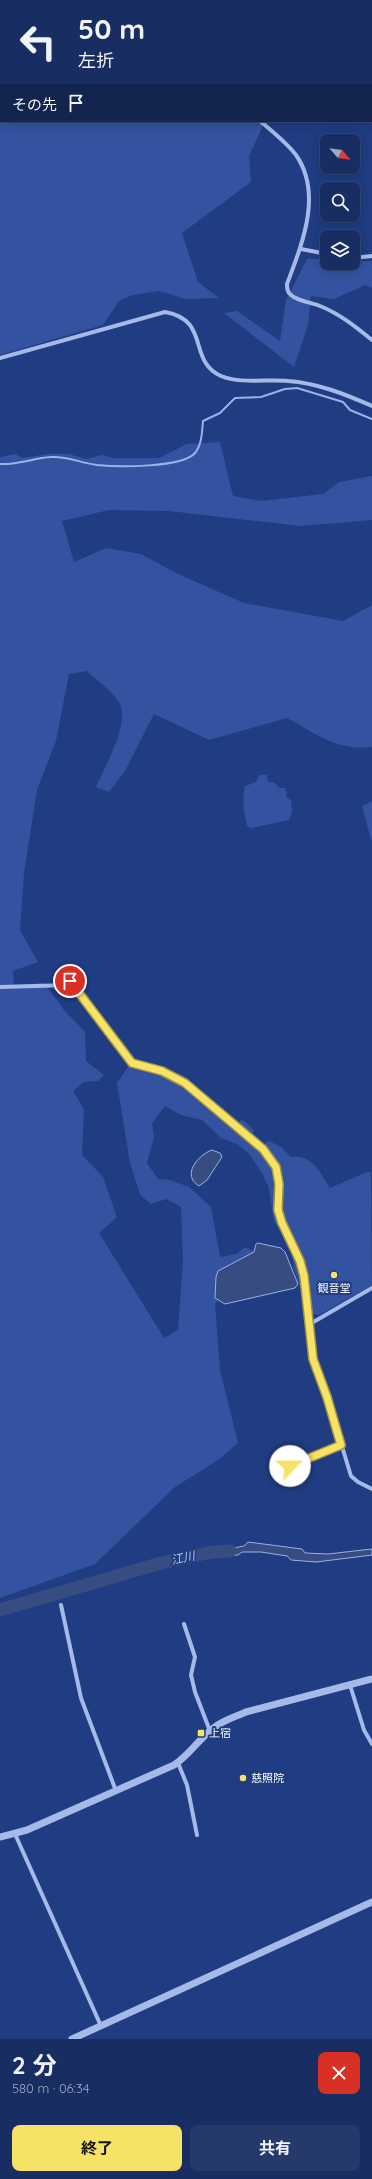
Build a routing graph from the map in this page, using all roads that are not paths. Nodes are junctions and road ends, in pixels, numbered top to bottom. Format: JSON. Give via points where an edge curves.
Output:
{"nodes":[{"id":1,"x":261,"y":122,"type":"edge"},
{"id":2,"x":301,"y":248,"type":"junction"},
{"id":3,"x":320,"y":252,"type":"edge"},
{"id":4,"x":372,"y":256,"type":"edge"},
{"id":5,"x":360,"y":257,"type":"edge"},
{"id":6,"x":372,"y":340,"type":"edge"},
{"id":7,"x":0,"y":358,"type":"edge"},
{"id":8,"x":372,"y":406,"type":"edge"},
{"id":9,"x":0,"y":987,"type":"edge"},
{"id":10,"x":372,"y":1288,"type":"edge"},
{"id":11,"x":310,"y":1324,"type":"junction"},
{"id":12,"x":341,"y":1445,"type":"junction"},
{"id":13,"x":290,"y":1466,"type":"dead end"},
{"id":14,"x":372,"y":1489,"type":"edge"},
{"id":15,"x":61,"y":1605,"type":"dead end"},
{"id":16,"x":184,"y":1624,"type":"dead end"},
{"id":17,"x":372,"y":1679,"type":"edge"},
{"id":18,"x":350,"y":1685,"type":"junction"},
{"id":19,"x":210,"y":1731,"type":"junction"},
{"id":20,"x":372,"y":1744,"type":"edge"},
{"id":21,"x":178,"y":1763,"type":"junction"},
{"id":22,"x":116,"y":1791,"type":"junction"},
{"id":23,"x":16,"y":1834,"type":"junction"},
{"id":24,"x":197,"y":1835,"type":"dead end"},
{"id":25,"x":0,"y":1837,"type":"edge"},
{"id":26,"x":372,"y":1902,"type":"edge"},
{"id":27,"x":101,"y":2026,"type":"junction"},
{"id":28,"x":72,"y":2039,"type":"edge"}],
"edges":[{"from":1,"to":2,"type":"street","via":[[290,147],[308,182],[310,201]]},
{"from":2,"to":3,"type":"street"},
{"from":2,"to":6,"type":"street","via":[[287,290],[291,295],[320,306],[352,323]]},
{"from":4,"to":5,"type":"street"},
{"from":7,"to":8,"type":"street","via":[[165,312],[177,314],[190,324],[205,364],[222,376],[231,379],[288,381],[318,386]]},
{"from":9,"to":11,"type":"street","via":[[70,983],[132,1063],[162,1071],[185,1083],[271,1159],[279,1175],[278,1210],[304,1276]]},
{"from":10,"to":11,"type":"street"},
{"from":11,"to":12,"type":"street","via":[[313,1359]]},
{"from":12,"to":13,"type":"street"},
{"from":12,"to":14,"type":"street","via":[[351,1476]]},
{"from":15,"to":22,"type":"street","via":[[81,1698]]},
{"from":16,"to":19,"type":"street","via":[[196,1656],[191,1674],[195,1692]]},
{"from":17,"to":18,"type":"street"},
{"from":18,"to":19,"type":"street","via":[[246,1712]]},
{"from":18,"to":20,"type":"street","via":[[364,1730]]},
{"from":19,"to":21,"type":"street","via":[[187,1757]]},
{"from":21,"to":22,"type":"street"},
{"from":21,"to":24,"type":"street","via":[[187,1785]]},
{"from":22,"to":23,"type":"street"},
{"from":23,"to":25,"type":"street"},
{"from":23,"to":27,"type":"street"},
{"from":26,"to":27,"type":"street"},
{"from":27,"to":28,"type":"street"}]}
